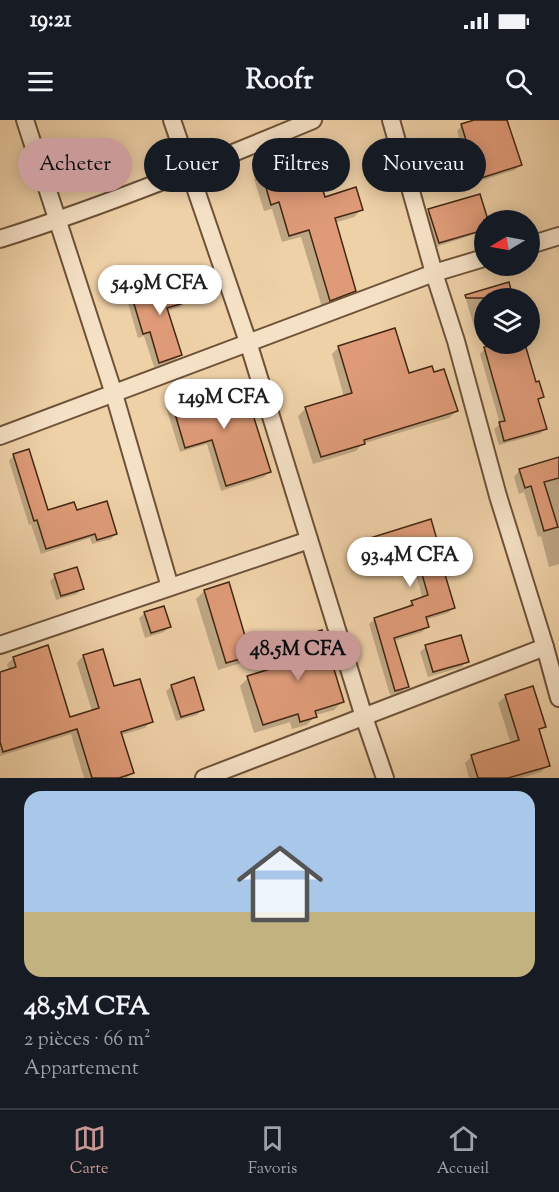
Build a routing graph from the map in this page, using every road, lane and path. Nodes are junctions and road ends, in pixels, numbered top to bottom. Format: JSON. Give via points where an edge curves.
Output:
{"nodes":[{"id":1,"x":25,"y":120,"type":"edge"},
{"id":2,"x":172,"y":120,"type":"edge"},
{"id":3,"x":313,"y":120,"type":"edge"},
{"id":4,"x":391,"y":120,"type":"edge"},
{"id":5,"x":178,"y":138,"type":"edge"},
{"id":6,"x":240,"y":150,"type":"edge"},
{"id":7,"x":144,"y":188,"type":"edge"},
{"id":8,"x":197,"y":192,"type":"edge"},
{"id":9,"x":58,"y":220,"type":"junction"},
{"id":10,"x":559,"y":236,"type":"edge"},
{"id":11,"x":0,"y":239,"type":"edge"},
{"id":12,"x":540,"y":242,"type":"edge"},
{"id":13,"x":474,"y":261,"type":"edge"},
{"id":14,"x":434,"y":273,"type":"junction"},
{"id":15,"x":248,"y":342,"type":"junction"},
{"id":16,"x":114,"y":394,"type":"junction"},
{"id":17,"x":0,"y":436,"type":"edge"},
{"id":18,"x":309,"y":540,"type":"junction"},
{"id":19,"x":170,"y":587,"type":"junction"},
{"id":20,"x":0,"y":645,"type":"edge"},
{"id":21,"x":545,"y":647,"type":"junction"},
{"id":22,"x":559,"y":698,"type":"edge"},
{"id":23,"x":364,"y":717,"type":"junction"},
{"id":24,"x":204,"y":778,"type":"edge"},
{"id":25,"x":385,"y":778,"type":"edge"}],
"edges":[{"from":1,"to":9,"type":"street"},
{"from":2,"to":5,"type":"street"},
{"from":3,"to":6,"type":"street"},
{"from":4,"to":14,"type":"street"},
{"from":7,"to":9,"type":"street"},
{"from":8,"to":15,"type":"street"},
{"from":9,"to":11,"type":"street"},
{"from":9,"to":16,"type":"street"},
{"from":10,"to":12,"type":"street"},
{"from":13,"to":14,"type":"street"},
{"from":14,"to":15,"type":"street"},
{"from":14,"to":21,"type":"street"},
{"from":15,"to":16,"type":"street"},
{"from":15,"to":18,"type":"street"},
{"from":16,"to":17,"type":"street"},
{"from":16,"to":19,"type":"street"},
{"from":18,"to":19,"type":"street"},
{"from":18,"to":23,"type":"street"},
{"from":19,"to":20,"type":"street"},
{"from":21,"to":22,"type":"street"},
{"from":21,"to":23,"type":"street"},
{"from":23,"to":24,"type":"street"},
{"from":23,"to":25,"type":"street"}]}
